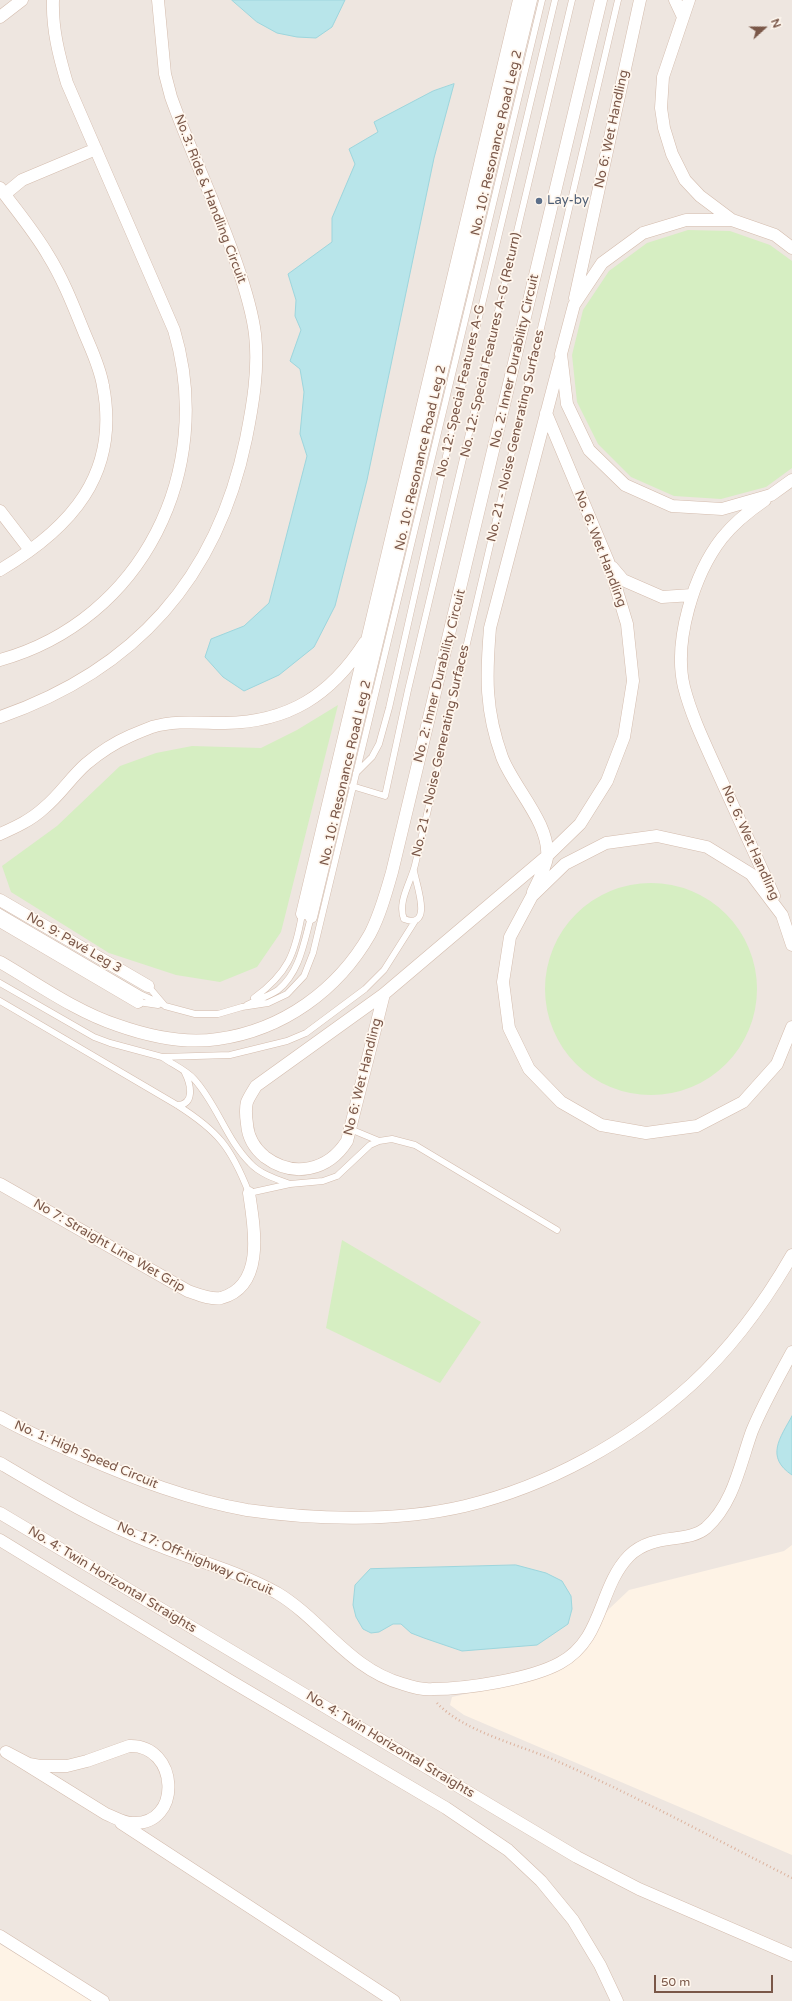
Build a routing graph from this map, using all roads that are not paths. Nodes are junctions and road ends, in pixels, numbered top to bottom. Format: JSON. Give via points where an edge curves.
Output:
{"nodes":[{"id":1,"x":22,"y":0,"type":"edge"},
{"id":2,"x":53,"y":0,"type":"edge"},
{"id":3,"x":158,"y":0,"type":"edge"},
{"id":4,"x":519,"y":0,"type":"edge"},
{"id":5,"x":531,"y":0,"type":"edge"},
{"id":6,"x":542,"y":0,"type":"edge"},
{"id":7,"x":555,"y":0,"type":"edge"},
{"id":8,"x":572,"y":0,"type":"edge"},
{"id":9,"x":601,"y":0,"type":"edge"},
{"id":10,"x":618,"y":0,"type":"edge"},
{"id":11,"x":640,"y":0,"type":"edge"},
{"id":12,"x":675,"y":0,"type":"edge"},
{"id":13,"x":688,"y":0,"type":"edge"},
{"id":14,"x":0,"y":17,"type":"edge"},
{"id":15,"x":683,"y":17,"type":"junction"},
{"id":16,"x":96,"y":150,"type":"junction"},
{"id":17,"x":2,"y":191,"type":"edge"},
{"id":18,"x":732,"y":220,"type":"junction"},
{"id":19,"x":792,"y":248,"type":"edge"},
{"id":20,"x":574,"y":305,"type":"junction"},
{"id":21,"x":562,"y":354,"type":"junction"},
{"id":22,"x":546,"y":413,"type":"junction"},
{"id":23,"x":792,"y":480,"type":"edge"},
{"id":24,"x":771,"y":495,"type":"junction"},
{"id":25,"x":0,"y":511,"type":"edge"},
{"id":26,"x":30,"y":550,"type":"junction"},
{"id":27,"x":608,"y":561,"type":"junction"},
{"id":28,"x":0,"y":570,"type":"edge"},
{"id":29,"x":692,"y":595,"type":"junction"},
{"id":30,"x":370,"y":634,"type":"junction"},
{"id":31,"x":0,"y":660,"type":"edge"},
{"id":32,"x":0,"y":717,"type":"edge"},
{"id":33,"x":355,"y":774,"type":"junction"},
{"id":34,"x":352,"y":786,"type":"junction"},
{"id":35,"x":0,"y":834,"type":"edge"},
{"id":36,"x":547,"y":856,"type":"junction"},
{"id":37,"x":414,"y":871,"type":"junction"},
{"id":38,"x":532,"y":896,"type":"junction"},
{"id":39,"x":0,"y":900,"type":"edge"},
{"id":40,"x":0,"y":912,"type":"edge"},
{"id":41,"x":782,"y":915,"type":"junction"},
{"id":42,"x":307,"y":916,"type":"junction"},
{"id":43,"x":0,"y":920,"type":"edge"},
{"id":44,"x":415,"y":921,"type":"junction"},
{"id":45,"x":792,"y":945,"type":"edge"},
{"id":46,"x":0,"y":962,"type":"edge"},
{"id":47,"x":0,"y":983,"type":"edge"},
{"id":48,"x":148,"y":986,"type":"joint"},
{"id":49,"x":384,"y":994,"type":"junction"},
{"id":50,"x":0,"y":1001,"type":"edge"},
{"id":51,"x":138,"y":1002,"type":"joint"},
{"id":52,"x":165,"y":1006,"type":"junction"},
{"id":53,"x":242,"y":1007,"type":"junction"},
{"id":54,"x":792,"y":1027,"type":"edge"},
{"id":55,"x":162,"y":1057,"type":"junction"},
{"id":56,"x":185,"y":1072,"type":"junction"},
{"id":57,"x":177,"y":1105,"type":"junction"},
{"id":58,"x":350,"y":1129,"type":"junction"},
{"id":59,"x":379,"y":1141,"type":"junction"},
{"id":60,"x":0,"y":1184,"type":"edge"},
{"id":61,"x":290,"y":1184,"type":"junction"},
{"id":62,"x":249,"y":1193,"type":"junction"},
{"id":63,"x":557,"y":1230,"type":"dead end"},
{"id":64,"x":792,"y":1255,"type":"edge"},
{"id":65,"x":792,"y":1352,"type":"edge"},
{"id":66,"x":0,"y":1417,"type":"edge"},
{"id":67,"x":0,"y":1463,"type":"edge"},
{"id":68,"x":0,"y":1513,"type":"edge"},
{"id":69,"x":0,"y":1540,"type":"edge"},
{"id":70,"x":3,"y":1750,"type":"edge"},
{"id":71,"x":106,"y":1814,"type":"junction"},
{"id":72,"x":0,"y":1936,"type":"edge"},
{"id":73,"x":792,"y":1955,"type":"edge"},
{"id":74,"x":103,"y":2001,"type":"edge"},
{"id":75,"x":394,"y":2001,"type":"edge"},
{"id":76,"x":617,"y":2001,"type":"edge"}],
"edges":[{"from":1,"to":14,"type":"street"},
{"from":2,"to":16,"type":"street","via":[[55,36],[60,59],[67,83]]},
{"from":3,"to":32,"type":"street","name":"No.3: Ride & Handling Circuit","via":[[165,74],[171,97],[244,284],[255,334],[253,405],[239,471],[225,513],[206,551],[180,593],[148,628],[115,658],[74,684],[35,704]]},
{"from":4,"to":30,"type":"street"},
{"from":5,"to":42,"type":"street","name":"No. 10: Resonance Road Leg 2"},
{"from":6,"to":33,"type":"lane"},
{"from":7,"to":33,"type":"lane","name":"No. 12: Special Features A-G","via":[[450,434],[389,708],[379,744],[372,757]]},
{"from":8,"to":34,"type":"lane","name":"No. 12: Special Features A-G (Return)","via":[[385,796]]},
{"from":9,"to":46,"type":"street","name":"No. 2: Inner Durability Circuit","via":[[392,872],[381,909],[370,934],[340,976],[305,1006],[263,1027],[217,1039],[171,1038],[116,1025],[89,1013]]},
{"from":10,"to":37,"type":"lane","name":"No. 21 - Noise Generating Surfaces"},
{"from":11,"to":20,"type":"street","name":"No 6: Wet Handling"},
{"from":12,"to":15,"type":"street"},
{"from":13,"to":15,"type":"street","name":"No 6: Wet Handling"},
{"from":15,"to":18,"type":"street","name":"No 6: Wet Handling","via":[[664,77],[661,108],[664,128],[672,154],[685,180],[700,196]]},
{"from":16,"to":17,"type":"street","via":[[22,180]]},
{"from":16,"to":31,"type":"street","via":[[174,330],[180,352],[186,407],[178,479],[159,528],[145,552],[115,591],[65,633],[35,648]]},
{"from":17,"to":26,"type":"street","via":[[48,254],[66,287],[95,360],[107,408],[106,437],[101,460],[79,506],[60,526]]},
{"from":18,"to":19,"type":"street","name":"No 6: Wet Handling","via":[[775,235]]},
{"from":18,"to":20,"type":"street","name":"No 6: Wet Handling","via":[[686,220],[643,233],[602,263]]},
{"from":20,"to":21,"type":"street","name":"No 6: Wet Handling"},
{"from":21,"to":22,"type":"street","name":"No. 6: Wet Handling"},
{"from":21,"to":24,"type":"street","name":"No 6: Wet Handling","via":[[567,404],[589,450],[626,485],[672,506],[722,509]]},
{"from":22,"to":27,"type":"street","name":"No. 6: Wet Handling"},
{"from":22,"to":36,"type":"street","name":"No. 6: Wet Handling","via":[[490,628],[486,670],[489,714],[502,758],[545,838]]},
{"from":23,"to":24,"type":"street","name":"No 6: Wet Handling"},
{"from":24,"to":29,"type":"street","name":"No. 6: Wet Handling","via":[[740,519],[722,538],[703,567]]},
{"from":25,"to":26,"type":"street"},
{"from":26,"to":28,"type":"street"},
{"from":27,"to":29,"type":"street","via":[[622,580],[662,597]]},
{"from":27,"to":36,"type":"street","name":"No. 6: Wet Handling","via":[[627,624],[633,681],[624,737],[607,781],[580,824]]},
{"from":29,"to":41,"type":"street","name":"No. 6: Wet Handling","via":[[685,623],[682,657],[684,686],[694,718]]},
{"from":30,"to":35,"type":"street","via":[[333,683],[309,702],[281,714],[251,722],[185,723],[153,727],[127,737],[85,764],[44,808],[21,825]]},
{"from":30,"to":42,"type":"street"},
{"from":33,"to":34,"type":"lane"},
{"from":34,"to":53,"type":"lane","via":[[313,952],[304,976],[287,994],[268,1004]]},
{"from":36,"to":38,"type":"street","name":"No. 6: Wet Handling"},
{"from":36,"to":49,"type":"street","name":"No 6: Wet Handling"},
{"from":37,"to":44,"type":"lane","via":[[422,905],[420,918]]},
{"from":37,"to":44,"type":"lane","name":"No. 21 - Noise Generating Surfaces","via":[[401,913],[404,919]]},
{"from":38,"to":41,"type":"street","via":[[565,864],[606,843],[657,836],[707,847],[751,874]]},
{"from":38,"to":54,"type":"street","via":[[510,937],[503,982],[509,1028],[534,1075],[561,1102],[601,1125],[646,1134],[697,1126],[743,1102],[777,1064]]},
{"from":39,"to":48,"type":"street","name":"No. 9: Pavé Leg 3"},
{"from":40,"to":52,"type":"lane"},
{"from":41,"to":45,"type":"street"},
{"from":42,"to":53,"type":"lane","via":[[283,972],[271,985]]},
{"from":42,"to":53,"type":"lane","via":[[301,954],[292,974],[278,990]]},
{"from":43,"to":51,"type":"street"},
{"from":44,"to":55,"type":"lane","via":[[384,970],[365,989],[306,1033],[230,1056]]},
{"from":47,"to":55,"type":"lane","via":[[94,1037]]},
{"from":48,"to":52,"type":"lane"},
{"from":49,"to":58,"type":"street","name":"No 6: Wet Handling"},
{"from":49,"to":58,"type":"street","name":"No 6: Wet Handling","via":[[256,1086],[247,1102],[247,1130],[253,1145],[275,1164],[288,1169],[299,1170],[327,1162],[340,1152],[347,1141]]},
{"from":50,"to":57,"type":"lane"},
{"from":51,"to":52,"type":"lane"},
{"from":52,"to":53,"type":"lane","via":[[195,1014],[218,1014]]},
{"from":55,"to":56,"type":"lane"},
{"from":56,"to":57,"type":"lane","via":[[191,1087],[191,1095],[187,1102]]},
{"from":56,"to":61,"type":"lane","via":[[205,1092],[250,1164],[264,1174]]},
{"from":57,"to":62,"type":"lane","via":[[200,1120],[225,1144]]},
{"from":58,"to":59,"type":"lane"},
{"from":59,"to":61,"type":"lane","via":[[370,1145],[337,1176],[323,1181]]},
{"from":59,"to":63,"type":"lane","via":[[392,1139],[415,1144]]},
{"from":60,"to":62,"type":"street","name":"No 7: Straight Line Wet Grip","via":[[188,1291],[220,1298],[234,1291],[249,1275],[254,1241]]},
{"from":61,"to":62,"type":"lane"},
{"from":64,"to":66,"type":"street","name":"No. 1: High Speed Circuit","via":[[738,1335],[692,1384],[662,1408],[575,1465],[501,1496],[463,1506],[416,1514],[360,1517],[288,1515],[245,1509],[160,1488],[56,1445]]},
{"from":65,"to":67,"type":"street","name":"No. 17: Off-highway Circuit","via":[[752,1431],[744,1461],[717,1518],[703,1531],[659,1539],[630,1555],[619,1569],[590,1634],[577,1651],[560,1663],[541,1671],[479,1684],[430,1690],[402,1684],[371,1670],[339,1647],[306,1615],[279,1594],[247,1578],[149,1542],[93,1515]]},
{"from":68,"to":73,"type":"street","name":"No. 4: Twin Horizontal Straights","via":[[577,1856],[639,1889]]},
{"from":69,"to":76,"type":"street","name":"No. 4: Twin Horizontal Straights","via":[[229,1680],[446,1808],[508,1850],[541,1881],[573,1920],[600,1965]]},
{"from":70,"to":71,"type":"street"},
{"from":70,"to":71,"type":"street","via":[[29,1764],[46,1766],[77,1764],[129,1746],[139,1746],[152,1753],[162,1764],[168,1777],[169,1794],[164,1806],[152,1818],[135,1823]]},
{"from":71,"to":75,"type":"street"},
{"from":72,"to":74,"type":"street"}]}
